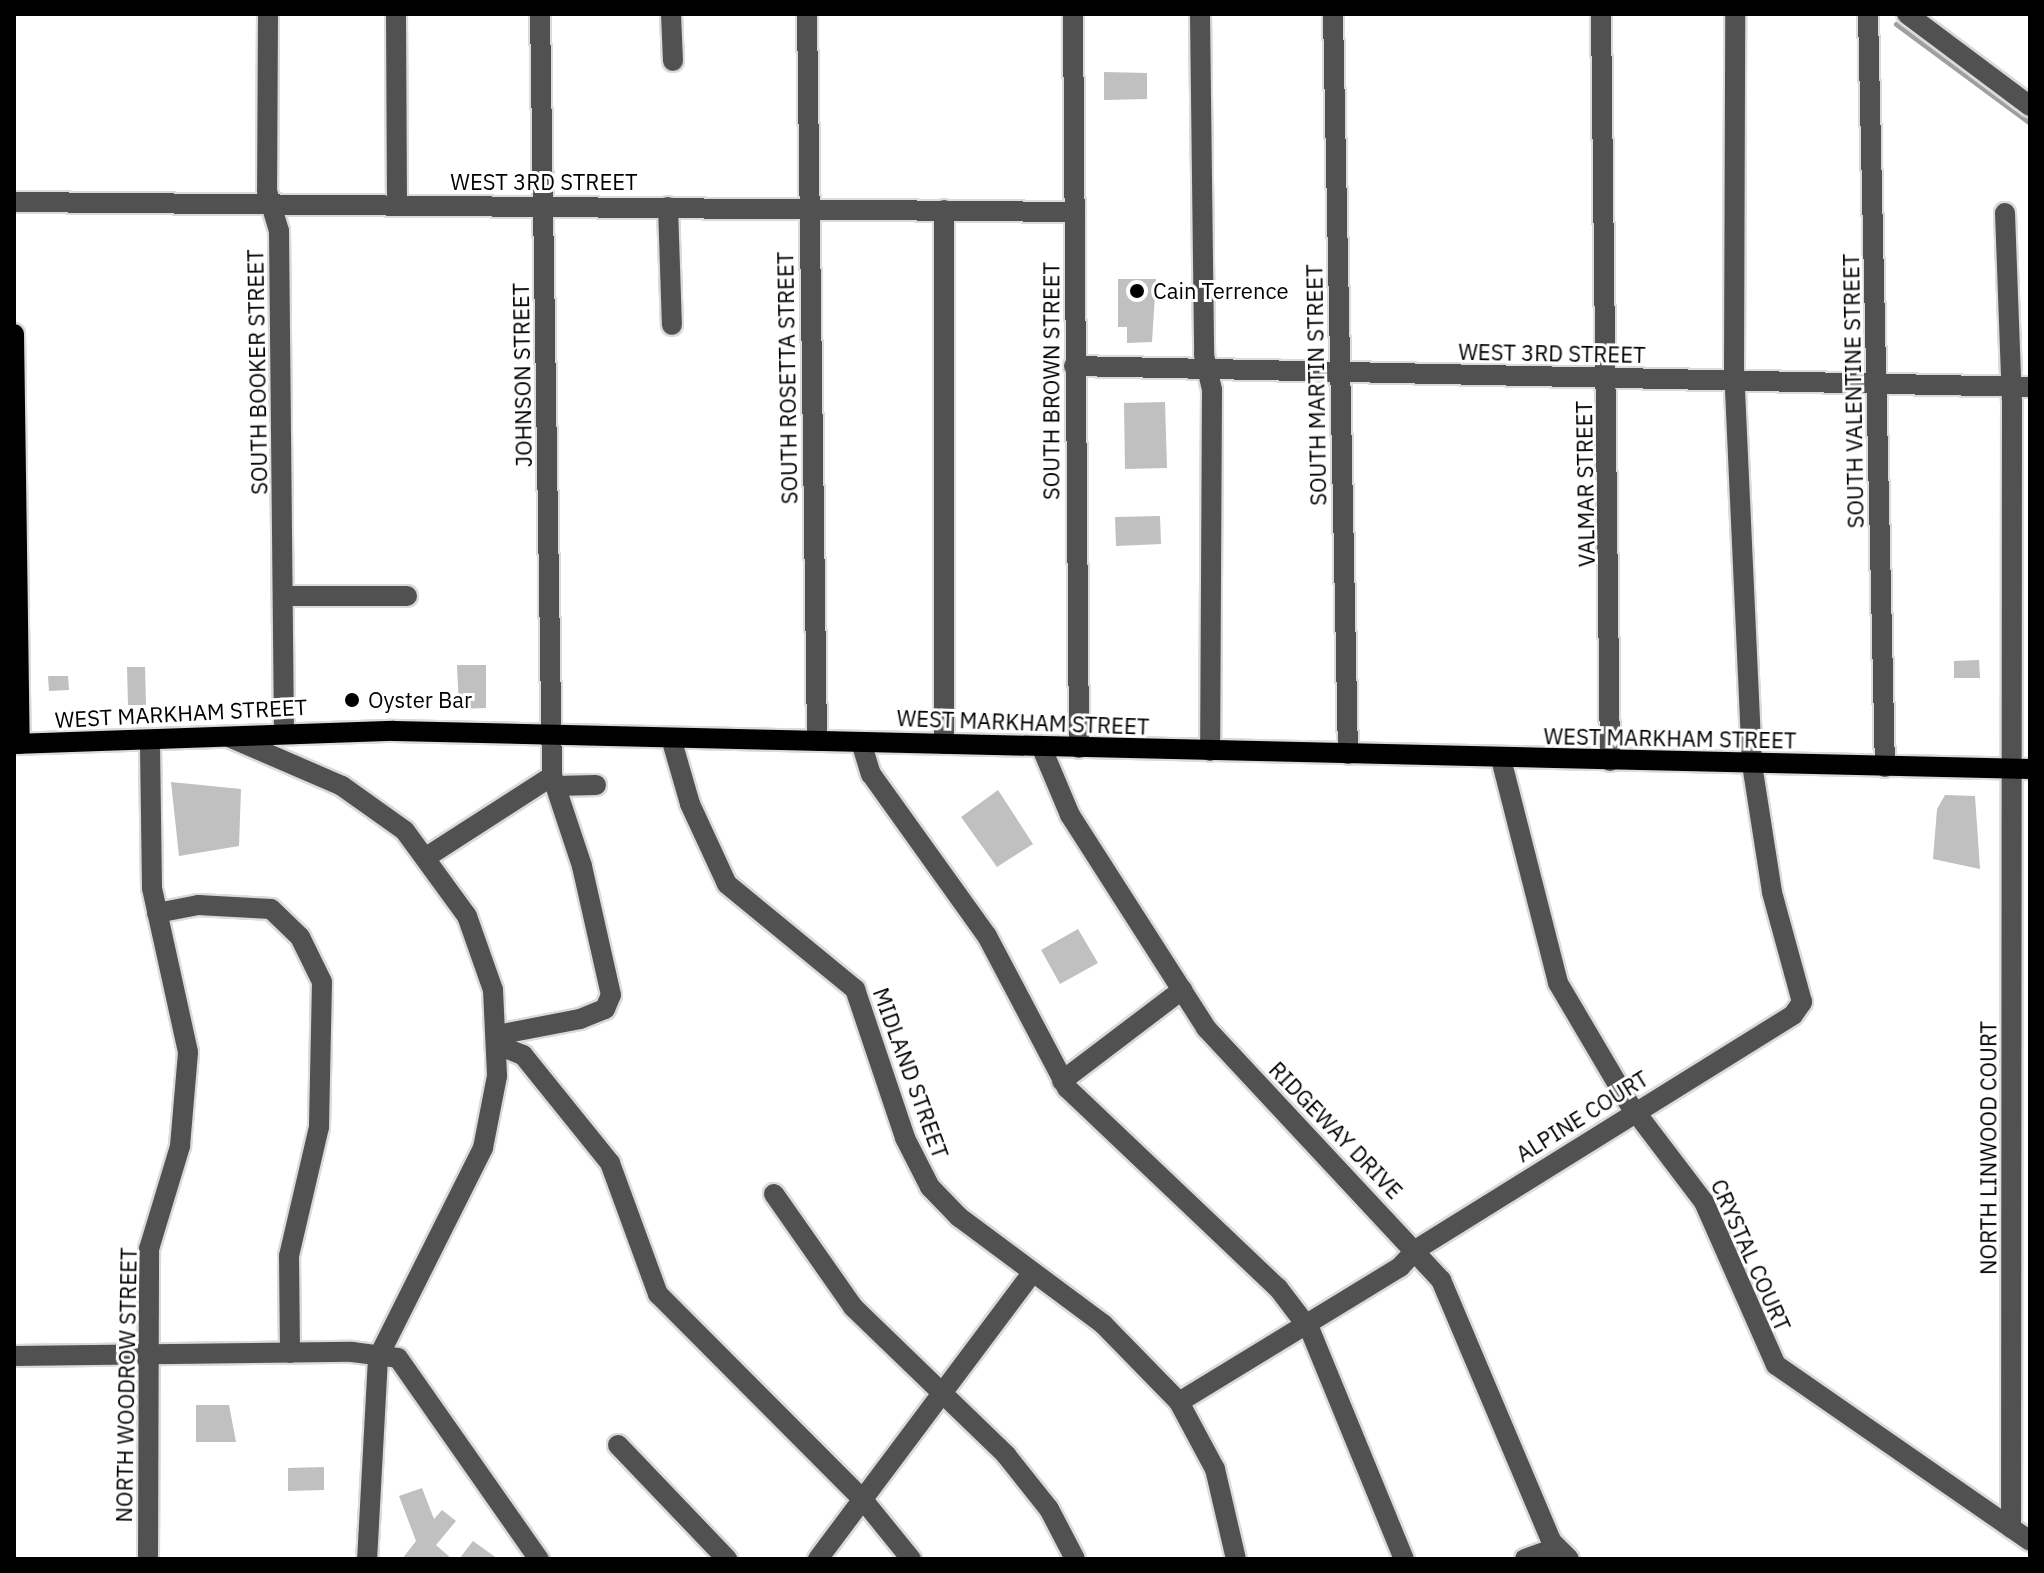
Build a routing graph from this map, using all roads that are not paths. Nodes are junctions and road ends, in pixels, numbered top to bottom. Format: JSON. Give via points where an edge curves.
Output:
{"nodes":[{"id":1,"x":268,"y":14,"type":"edge"},
{"id":2,"x":396,"y":14,"type":"edge"},
{"id":3,"x":540,"y":14,"type":"edge"},
{"id":4,"x":671,"y":14,"type":"edge"},
{"id":5,"x":807,"y":14,"type":"edge"},
{"id":6,"x":1073,"y":14,"type":"edge"},
{"id":7,"x":1200,"y":14,"type":"edge"},
{"id":8,"x":1333,"y":14,"type":"edge"},
{"id":9,"x":1601,"y":14,"type":"edge"},
{"id":10,"x":1735,"y":14,"type":"edge"},
{"id":11,"x":1868,"y":14,"type":"edge"},
{"id":12,"x":1907,"y":14,"type":"edge"},
{"id":13,"x":673,"y":61,"type":"dead end"},
{"id":14,"x":2030,"y":106,"type":"edge"},
{"id":15,"x":14,"y":202,"type":"edge"},
{"id":16,"x":270,"y":204,"type":"junction"},
{"id":17,"x":397,"y":205,"type":"junction"},
{"id":18,"x":545,"y":206,"type":"junction"},
{"id":19,"x":668,"y":207,"type":"junction"},
{"id":20,"x":809,"y":208,"type":"junction"},
{"id":21,"x":944,"y":210,"type":"junction"},
{"id":22,"x":1074,"y":212,"type":"junction"},
{"id":23,"x":2005,"y":213,"type":"dead end"},
{"id":24,"x":672,"y":325,"type":"dead end"},
{"id":25,"x":14,"y":334,"type":"edge"},
{"id":26,"x":1074,"y":366,"type":"junction"},
{"id":27,"x":1208,"y":368,"type":"junction"},
{"id":28,"x":1338,"y":370,"type":"junction"},
{"id":29,"x":1607,"y":378,"type":"junction"},
{"id":30,"x":1735,"y":381,"type":"junction"},
{"id":31,"x":1877,"y":384,"type":"junction"},
{"id":32,"x":2020,"y":386,"type":"edge"},
{"id":33,"x":285,"y":596,"type":"junction"},
{"id":34,"x":407,"y":596,"type":"dead end"},
{"id":35,"x":284,"y":732,"type":"junction"},
{"id":36,"x":226,"y":735,"type":"junction"},
{"id":37,"x":549,"y":735,"type":"junction"},
{"id":38,"x":671,"y":738,"type":"junction"},
{"id":39,"x":150,"y":740,"type":"junction"},
{"id":40,"x":817,"y":741,"type":"junction"},
{"id":41,"x":861,"y":742,"type":"junction"},
{"id":42,"x":17,"y":744,"type":"edge"},
{"id":43,"x":944,"y":744,"type":"junction"},
{"id":44,"x":1041,"y":746,"type":"junction"},
{"id":45,"x":1079,"y":748,"type":"junction"},
{"id":46,"x":1210,"y":751,"type":"junction"},
{"id":47,"x":1348,"y":754,"type":"junction"},
{"id":48,"x":1501,"y":759,"type":"junction"},
{"id":49,"x":1610,"y":761,"type":"junction"},
{"id":50,"x":1752,"y":764,"type":"junction"},
{"id":51,"x":1885,"y":767,"type":"junction"},
{"id":52,"x":2021,"y":769,"type":"edge"},
{"id":53,"x":554,"y":781,"type":"junction"},
{"id":54,"x":596,"y":785,"type":"dead end"},
{"id":55,"x":428,"y":856,"type":"junction"},
{"id":56,"x":157,"y":913,"type":"junction"},
{"id":57,"x":1182,"y":990,"type":"junction"},
{"id":58,"x":498,"y":1040,"type":"junction"},
{"id":59,"x":1062,"y":1081,"type":"junction"},
{"id":60,"x":1633,"y":1110,"type":"junction"},
{"id":61,"x":774,"y":1194,"type":"dead end"},
{"id":62,"x":1417,"y":1249,"type":"junction"},
{"id":63,"x":1032,"y":1273,"type":"junction"},
{"id":64,"x":1304,"y":1322,"type":"junction"},
{"id":65,"x":290,"y":1353,"type":"junction"},
{"id":66,"x":149,"y":1355,"type":"junction"},
{"id":67,"x":14,"y":1356,"type":"edge"},
{"id":68,"x":378,"y":1358,"type":"junction"},
{"id":69,"x":947,"y":1392,"type":"junction"},
{"id":70,"x":1179,"y":1402,"type":"junction"},
{"id":71,"x":618,"y":1445,"type":"dead end"},
{"id":72,"x":864,"y":1501,"type":"junction"},
{"id":73,"x":2011,"y":1528,"type":"junction"},
{"id":74,"x":2030,"y":1541,"type":"edge"},
{"id":75,"x":1562,"y":1553,"type":"edge"},
{"id":76,"x":148,"y":1559,"type":"edge"},
{"id":77,"x":367,"y":1559,"type":"edge"},
{"id":78,"x":539,"y":1559,"type":"edge"},
{"id":79,"x":727,"y":1559,"type":"edge"},
{"id":80,"x":818,"y":1559,"type":"edge"},
{"id":81,"x":911,"y":1559,"type":"edge"},
{"id":82,"x":1075,"y":1559,"type":"edge"},
{"id":83,"x":1236,"y":1559,"type":"edge"},
{"id":84,"x":1404,"y":1559,"type":"edge"},
{"id":85,"x":1525,"y":1559,"type":"edge"}],
"edges":[{"from":1,"to":16,"type":"street","name":"SOUTH BOOKER STREET"},
{"from":2,"to":17,"type":"street"},
{"from":3,"to":18,"type":"street","name":"JOHNSON STREET"},
{"from":4,"to":13,"type":"street"},
{"from":5,"to":20,"type":"street","name":"SOUTH ROSETTA STREET"},
{"from":6,"to":22,"type":"street","name":"SOUTH BROWN STREET"},
{"from":7,"to":27,"type":"street"},
{"from":8,"to":28,"type":"street","name":"SOUTH MARTIN STREET"},
{"from":9,"to":29,"type":"street","name":"VALMAR STREET"},
{"from":10,"to":30,"type":"street","name":"ALPINE COURT"},
{"from":11,"to":31,"type":"street","name":"SOUTH VALENTINE STREET"},
{"from":12,"to":14,"type":"street"},
{"from":15,"to":16,"type":"street","name":"WEST 3RD STREET"},
{"from":16,"to":17,"type":"street","name":"WEST 3RD STREET"},
{"from":16,"to":33,"type":"street","name":"SOUTH BOOKER STREET","via":[[279,231]]},
{"from":17,"to":18,"type":"street","name":"WEST 3RD STREET"},
{"from":18,"to":19,"type":"street","name":"WEST 3RD STREET"},
{"from":18,"to":37,"type":"street","name":"JOHNSON STREET"},
{"from":19,"to":20,"type":"street","name":"WEST 3RD STREET"},
{"from":19,"to":24,"type":"street"},
{"from":20,"to":21,"type":"street","name":"WEST 3RD STREET"},
{"from":20,"to":40,"type":"street","name":"SOUTH ROSETTA STREET"},
{"from":21,"to":22,"type":"street","name":"WEST 3RD STREET"},
{"from":21,"to":43,"type":"street"},
{"from":22,"to":26,"type":"street","name":"SOUTH BROWN STREET"},
{"from":23,"to":32,"type":"street","name":"NORTH LINWOOD COURT"},
{"from":25,"to":42,"type":"main road"},
{"from":26,"to":27,"type":"street","name":"WEST 3RD STREET"},
{"from":26,"to":45,"type":"street","name":"SOUTH BROWN STREET"},
{"from":27,"to":28,"type":"street","name":"WEST 3RD STREET"},
{"from":27,"to":46,"type":"street"},
{"from":28,"to":29,"type":"street","name":"WEST 3RD STREET"},
{"from":28,"to":47,"type":"street","name":"SOUTH MARTIN STREET"},
{"from":29,"to":30,"type":"street","name":"WEST 3RD STREET"},
{"from":29,"to":49,"type":"street","name":"VALMAR STREET"},
{"from":30,"to":31,"type":"street","name":"WEST 3RD STREET"},
{"from":30,"to":50,"type":"street","name":"ALPINE COURT"},
{"from":31,"to":32,"type":"street","name":"WEST 3RD STREET"},
{"from":31,"to":51,"type":"street","name":"SOUTH VALENTINE STREET"},
{"from":32,"to":52,"type":"street","name":"NORTH LINWOOD COURT"},
{"from":33,"to":34,"type":"street"},
{"from":33,"to":35,"type":"street","name":"SOUTH BOOKER STREET"},
{"from":35,"to":36,"type":"main road","name":"WEST MARKHAM STREET"},
{"from":35,"to":37,"type":"main road","name":"WEST MARKHAM STREET"},
{"from":36,"to":39,"type":"main road","name":"WEST MARKHAM STREET"},
{"from":36,"to":55,"type":"street","via":[[342,786]]},
{"from":37,"to":38,"type":"main road","name":"WEST MARKHAM STREET"},
{"from":37,"to":53,"type":"street","name":"JOHNSON STREET"},
{"from":38,"to":40,"type":"main road","name":"WEST MARKHAM STREET"},
{"from":38,"to":63,"type":"street","name":"MIDLAND STREET","via":[[690,804],[727,884],[855,989],[905,1138],[930,1187]]},
{"from":39,"to":42,"type":"main road","name":"WEST MARKHAM STREET"},
{"from":39,"to":56,"type":"street","name":"NORTH WOODROW STREET"},
{"from":40,"to":41,"type":"main road","name":"WEST MARKHAM STREET"},
{"from":41,"to":43,"type":"main road","name":"WEST MARKHAM STREET"},
{"from":41,"to":59,"type":"street","via":[[871,774],[987,936]]},
{"from":43,"to":44,"type":"main road","name":"WEST MARKHAM STREET"},
{"from":44,"to":45,"type":"main road","name":"WEST MARKHAM STREET"},
{"from":44,"to":57,"type":"street","name":"RIDGEWAY DRIVE","via":[[1070,815]]},
{"from":45,"to":46,"type":"main road","name":"WEST MARKHAM STREET"},
{"from":46,"to":47,"type":"main road","name":"WEST MARKHAM STREET"},
{"from":47,"to":48,"type":"main road","name":"WEST MARKHAM STREET"},
{"from":48,"to":49,"type":"main road","name":"WEST MARKHAM STREET"},
{"from":48,"to":60,"type":"street","name":"CRYSTAL COURT","via":[[1558,983]]},
{"from":49,"to":50,"type":"main road","name":"WEST MARKHAM STREET"},
{"from":50,"to":51,"type":"main road","name":"WEST MARKHAM STREET"},
{"from":50,"to":60,"type":"street","name":"ALPINE COURT","via":[[1772,892],[1802,1002],[1793,1015]]},
{"from":51,"to":52,"type":"main road","name":"WEST MARKHAM STREET"},
{"from":52,"to":73,"type":"street","name":"NORTH LINWOOD COURT"},
{"from":53,"to":54,"type":"street"},
{"from":53,"to":55,"type":"street"},
{"from":53,"to":58,"type":"street","name":"JOHNSON STREET","via":[[597,921],[611,995],[605,1009],[580,1019]]},
{"from":55,"to":58,"type":"street","via":[[482,953]]},
{"from":56,"to":65,"type":"street","via":[[198,905],[271,909],[300,937],[322,982],[319,1127],[289,1256]]},
{"from":56,"to":66,"type":"street","name":"NORTH WOODROW STREET","via":[[188,1066],[180,1146],[149,1249]]},
{"from":57,"to":59,"type":"street"},
{"from":57,"to":62,"type":"street","name":"RIDGEWAY DRIVE","via":[[1222,1047]]},
{"from":58,"to":68,"type":"street","via":[[483,1148]]},
{"from":58,"to":72,"type":"street","via":[[523,1055],[610,1163],[658,1294]]},
{"from":59,"to":64,"type":"street","via":[[1278,1288]]},
{"from":60,"to":62,"type":"street","name":"ALPINE COURT"},
{"from":60,"to":73,"type":"street","name":"CRYSTAL COURT","via":[[1704,1202],[1783,1374]]},
{"from":61,"to":69,"type":"street","via":[[853,1307]]},
{"from":62,"to":64,"type":"street","name":"ALPINE COURT","via":[[1400,1267]]},
{"from":62,"to":75,"type":"street","name":"RIDGEWAY DRIVE","via":[[1460,1313]]},
{"from":63,"to":69,"type":"street"},
{"from":63,"to":70,"type":"street","name":"MIDLAND STREET","via":[[1103,1324]]},
{"from":64,"to":70,"type":"street","name":"ALPINE COURT"},
{"from":64,"to":84,"type":"street"},
{"from":65,"to":66,"type":"street"},
{"from":65,"to":68,"type":"street"},
{"from":66,"to":67,"type":"street"},
{"from":66,"to":76,"type":"street","name":"NORTH WOODROW STREET"},
{"from":68,"to":77,"type":"street"},
{"from":68,"to":78,"type":"street","via":[[398,1358],[416,1376]]},
{"from":69,"to":72,"type":"street"},
{"from":69,"to":82,"type":"street","via":[[1049,1509]]},
{"from":70,"to":83,"type":"street","name":"MIDLAND STREET","via":[[1215,1469]]},
{"from":71,"to":79,"type":"street"},
{"from":72,"to":80,"type":"street"},
{"from":72,"to":81,"type":"street"},
{"from":73,"to":74,"type":"street","name":"CRYSTAL COURT"},
{"from":75,"to":85,"type":"street"}]}
